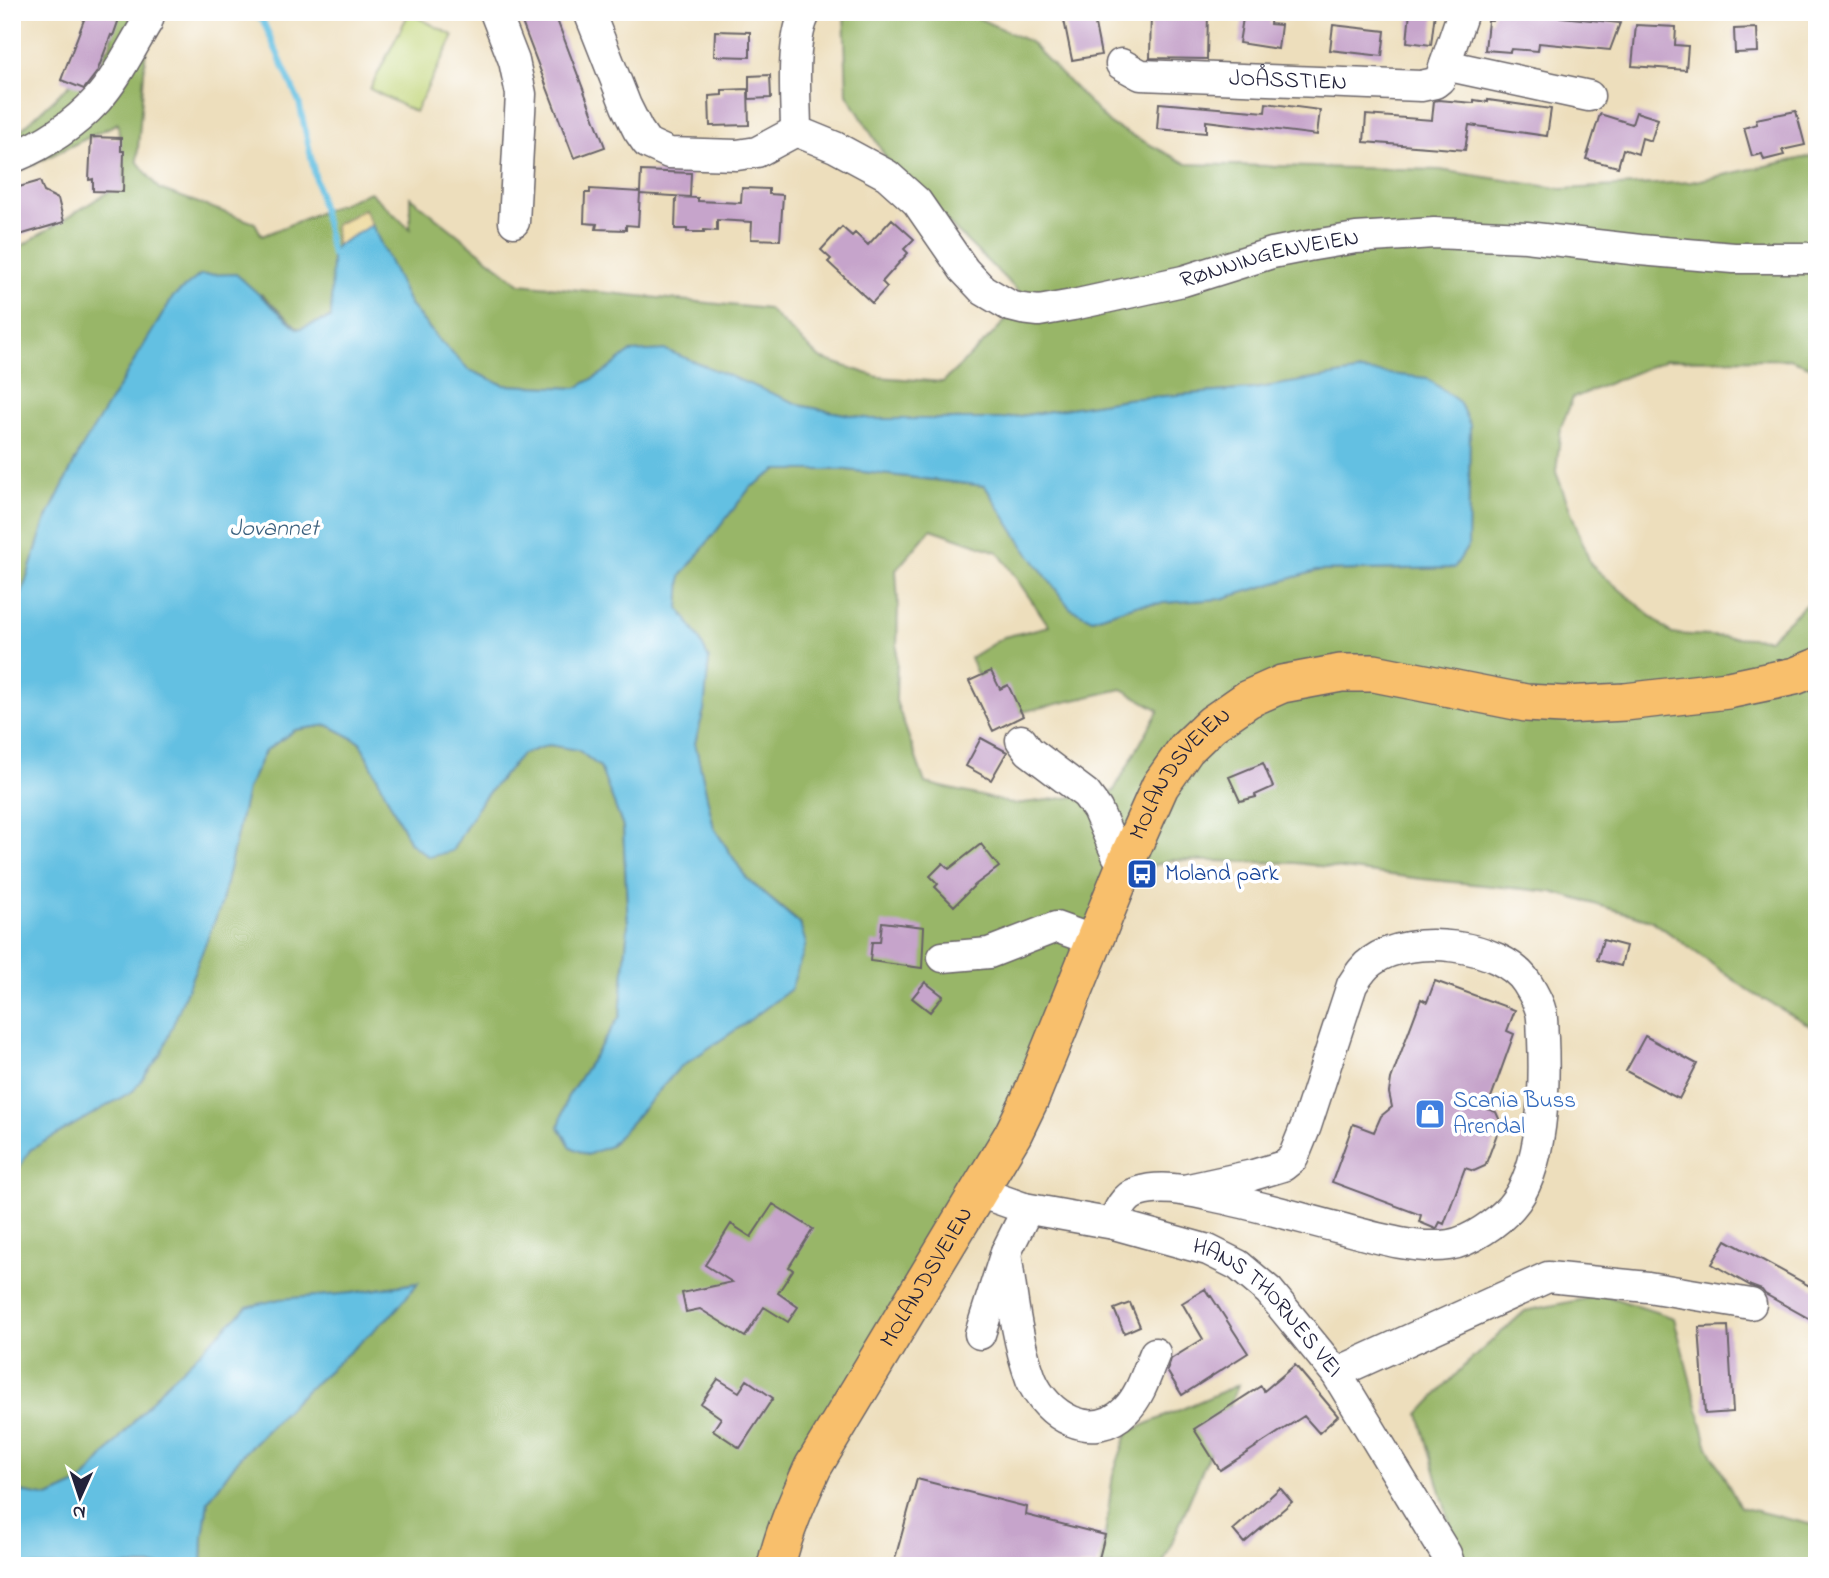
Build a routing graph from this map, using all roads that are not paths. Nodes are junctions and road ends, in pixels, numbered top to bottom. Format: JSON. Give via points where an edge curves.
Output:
{"nodes":[{"id":1,"x":150,"y":12,"type":"edge"},
{"id":2,"x":495,"y":12,"type":"edge"},
{"id":3,"x":589,"y":12,"type":"edge"},
{"id":4,"x":806,"y":12,"type":"edge"},
{"id":5,"x":1463,"y":12,"type":"edge"},
{"id":6,"x":1121,"y":64,"type":"dead end"},
{"id":7,"x":1445,"y":65,"type":"junction"},
{"id":8,"x":1589,"y":96,"type":"dead end"},
{"id":9,"x":796,"y":131,"type":"junction"},
{"id":10,"x":17,"y":156,"type":"edge"},
{"id":11,"x":514,"y":222,"type":"dead end"},
{"id":12,"x":1817,"y":258,"type":"edge"},
{"id":13,"x":1817,"y":667,"type":"edge"},
{"id":14,"x":1021,"y":740,"type":"dead end"},
{"id":15,"x":1127,"y":860,"type":"junction"},
{"id":16,"x":1095,"y":941,"type":"junction"},
{"id":17,"x":943,"y":957,"type":"dead end"},
{"id":18,"x":1184,"y":1190,"type":"junction"},
{"id":19,"x":979,"y":1192,"type":"junction"},
{"id":20,"x":1024,"y":1208,"type":"junction"},
{"id":21,"x":1114,"y":1224,"type":"junction"},
{"id":22,"x":1006,"y":1252,"type":"junction"},
{"id":23,"x":1751,"y":1304,"type":"dead end"},
{"id":24,"x":980,"y":1334,"type":"dead end"},
{"id":25,"x":1155,"y":1353,"type":"dead end"},
{"id":26,"x":1336,"y":1373,"type":"junction"},
{"id":27,"x":776,"y":1566,"type":"edge"},
{"id":28,"x":1450,"y":1566,"type":"edge"}],
"edges":[{"from":1,"to":10,"type":"street","via":[[97,100],[74,121]]},
{"from":2,"to":11,"type":"street","via":[[521,94]]},
{"from":3,"to":9,"type":"street","via":[[626,106],[647,143],[669,153],[737,155],[757,152]]},
{"from":4,"to":9,"type":"street","via":[[797,40]]},
{"from":5,"to":7,"type":"street","name":"JOÅSSTIEN"},
{"from":6,"to":7,"type":"street","name":"JOÅSSTIEN","via":[[1141,75],[1421,86],[1440,79]]},
{"from":7,"to":8,"type":"street"},
{"from":9,"to":12,"type":"street","name":"RØNNINGENVEIEN","via":[[887,174],[917,202],[983,290],[1022,309],[1039,311],[1085,303],[1183,281],[1272,253],[1356,238],[1434,233],[1526,237],[1734,258]]},
{"from":13,"to":15,"type":"main road","name":"MOLANDSVEIEN","via":[[1728,690],[1563,705],[1526,703],[1374,673],[1341,673],[1282,684],[1230,710],[1186,750],[1160,786]]},
{"from":14,"to":15,"type":"street","via":[[1086,794],[1117,855]]},
{"from":15,"to":16,"type":"main road","name":"MOLANDSVEIEN"},
{"from":16,"to":17,"type":"street","via":[[1056,927],[989,953]]},
{"from":16,"to":19,"type":"main road","name":"MOLANDSVEIEN","via":[[1030,1099]]},
{"from":18,"to":18,"type":"street","via":[[1428,1247],[1452,1245],[1478,1233],[1502,1218],[1516,1202],[1539,1137],[1544,1067],[1541,1012],[1526,981],[1487,953],[1457,946],[1418,945],[1374,959],[1352,985],[1293,1158],[1273,1169]]},
{"from":18,"to":21,"type":"street","via":[[1136,1192],[1125,1200]]},
{"from":19,"to":20,"type":"street","name":"HANS THORNES VEI"},
{"from":19,"to":27,"type":"main road","name":"MOLANDSVEIEN","via":[[813,1467],[791,1515]]},
{"from":20,"to":21,"type":"street","name":"HANS THORNES VEI"},
{"from":20,"to":22,"type":"street"},
{"from":21,"to":26,"type":"street","name":"HANS THORNES VEI","via":[[1208,1250],[1238,1265],[1269,1291]]},
{"from":22,"to":24,"type":"street"},
{"from":22,"to":25,"type":"street","via":[[1018,1336],[1032,1381],[1055,1413],[1078,1424],[1109,1422],[1125,1412],[1138,1393]]},
{"from":23,"to":26,"type":"street","via":[[1548,1277]]},
{"from":26,"to":28,"type":"street","name":"HANS THORNES VEI"}]}
